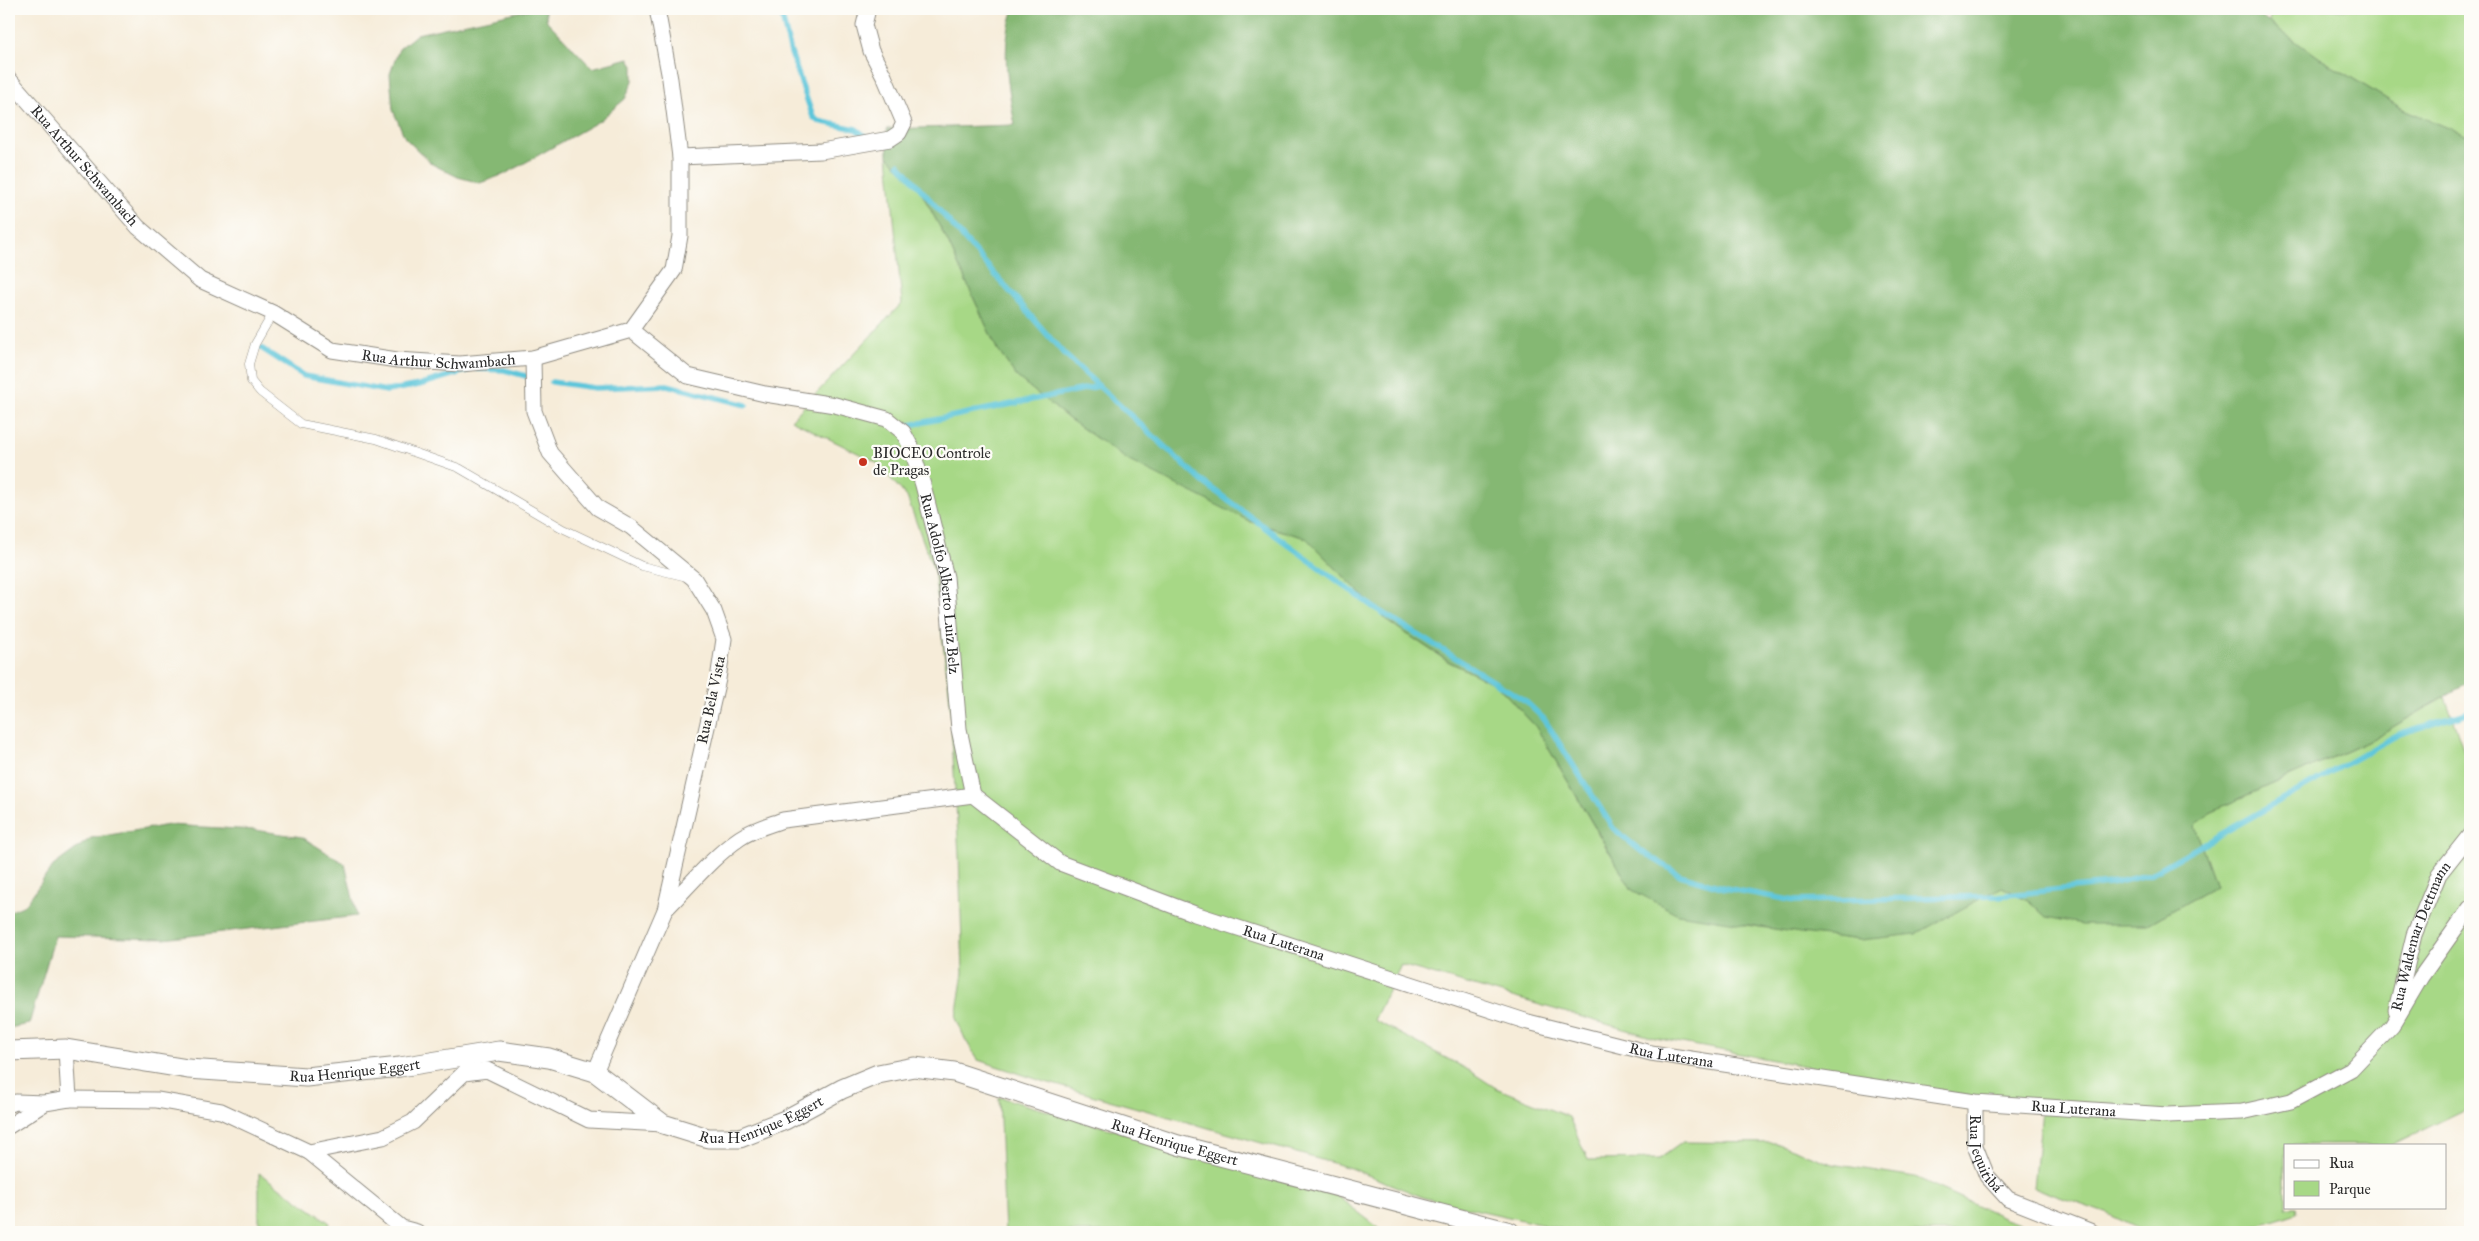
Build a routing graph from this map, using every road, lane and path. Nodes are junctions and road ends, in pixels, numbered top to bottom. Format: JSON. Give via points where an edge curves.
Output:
{"nodes":[{"id":1,"x":657,"y":9,"type":"edge"},
{"id":2,"x":868,"y":9,"type":"edge"},
{"id":3,"x":9,"y":80,"type":"edge"},
{"id":4,"x":680,"y":157,"type":"junction"},
{"id":5,"x":273,"y":313,"type":"junction"},
{"id":6,"x":631,"y":330,"type":"junction"},
{"id":7,"x":533,"y":358,"type":"junction"},
{"id":8,"x":694,"y":579,"type":"junction"},
{"id":9,"x":973,"y":795,"type":"junction"},
{"id":10,"x":2470,"y":835,"type":"edge"},
{"id":11,"x":2470,"y":908,"type":"edge"},
{"id":12,"x":665,"y":910,"type":"junction"},
{"id":13,"x":2392,"y":1026,"type":"junction"},
{"id":14,"x":66,"y":1049,"type":"junction"},
{"id":15,"x":9,"y":1051,"type":"edge"},
{"id":16,"x":595,"y":1072,"type":"junction"},
{"id":17,"x":69,"y":1099,"type":"junction"},
{"id":18,"x":1976,"y":1102,"type":"junction"},
{"id":19,"x":45,"y":1103,"type":"junction"},
{"id":20,"x":9,"y":1104,"type":"edge"},
{"id":21,"x":663,"y":1124,"type":"junction"},
{"id":22,"x":9,"y":1126,"type":"edge"},
{"id":23,"x":309,"y":1152,"type":"junction"},
{"id":24,"x":401,"y":1230,"type":"edge"},
{"id":25,"x":418,"y":1232,"type":"edge"},
{"id":26,"x":1510,"y":1232,"type":"edge"},
{"id":27,"x":2092,"y":1232,"type":"edge"}],
"edges":[{"from":1,"to":4,"type":"street"},
{"from":2,"to":4,"type":"street","via":[[864,25],[866,34],[904,124],[899,133],[890,139],[820,151]]},
{"from":3,"to":5,"type":"street","name":"Rua Arthur Schwambach","via":[[138,227],[200,280]]},
{"from":4,"to":6,"type":"street","via":[[680,236],[674,270]]},
{"from":5,"to":7,"type":"street","name":"Rua Arthur Schwambach","via":[[332,350],[397,360],[460,364]]},
{"from":5,"to":8,"type":"lane","via":[[255,344],[249,364],[251,381],[301,424],[376,439],[459,468],[562,528],[642,566]]},
{"from":6,"to":7,"type":"street","name":"Rua Arthur Schwambach"},
{"from":6,"to":9,"type":"street","name":"Rua Adolfo Alberto Luiz Belz","via":[[688,376],[765,394],[835,405],[887,419],[903,432],[923,484],[946,577],[959,729]]},
{"from":7,"to":8,"type":"street","name":"Rua Bela Vista","via":[[534,411],[550,453],[598,508],[631,527]]},
{"from":8,"to":12,"type":"street","name":"Rua Bela Vista","via":[[714,611],[724,639],[718,679]]},
{"from":9,"to":12,"type":"street","via":[[783,820],[761,827],[722,854]]},
{"from":9,"to":18,"type":"street","name":"Rua Luterana","via":[[1060,863],[1195,914],[1528,1022],[1651,1053]]},
{"from":10,"to":13,"type":"street","name":"Rua Waldemar Dettmann","via":[[2439,874],[2414,936]]},
{"from":11,"to":13,"type":"street","name":"Rua Waldemar Dettmann","via":[[2421,977]]},
{"from":12,"to":16,"type":"street","name":"Rua Bela Vista"},
{"from":13,"to":18,"type":"street","name":"Rua Luterana","via":[[2351,1070],[2291,1101],[2242,1112],[2167,1115]]},
{"from":14,"to":15,"type":"street","name":"Rua Henrique Eggert"},
{"from":14,"to":16,"type":"street","name":"Rua Henrique Eggert","via":[[188,1069],[306,1077],[400,1067],[499,1051],[549,1058]]},
{"from":14,"to":17,"type":"street"},
{"from":16,"to":21,"type":"street","name":"Rua Henrique Eggert"},
{"from":17,"to":19,"type":"street"},
{"from":17,"to":23,"type":"street","via":[[157,1100],[221,1111]]},
{"from":18,"to":27,"type":"street","name":"Rua Jequitibá","via":[[1976,1146],[1987,1176],[2008,1199]]},
{"from":19,"to":20,"type":"street"},
{"from":19,"to":22,"type":"street"},
{"from":21,"to":23,"type":"street","via":[[589,1120],[486,1070],[464,1073],[413,1122],[383,1137]]},
{"from":21,"to":26,"type":"street","name":"Rua Henrique Eggert","via":[[708,1138],[740,1138],[785,1120],[842,1088],[878,1074],[914,1067],[946,1071],[1178,1145]]},
{"from":23,"to":24,"type":"street"},
{"from":24,"to":25,"type":"street"}]}
